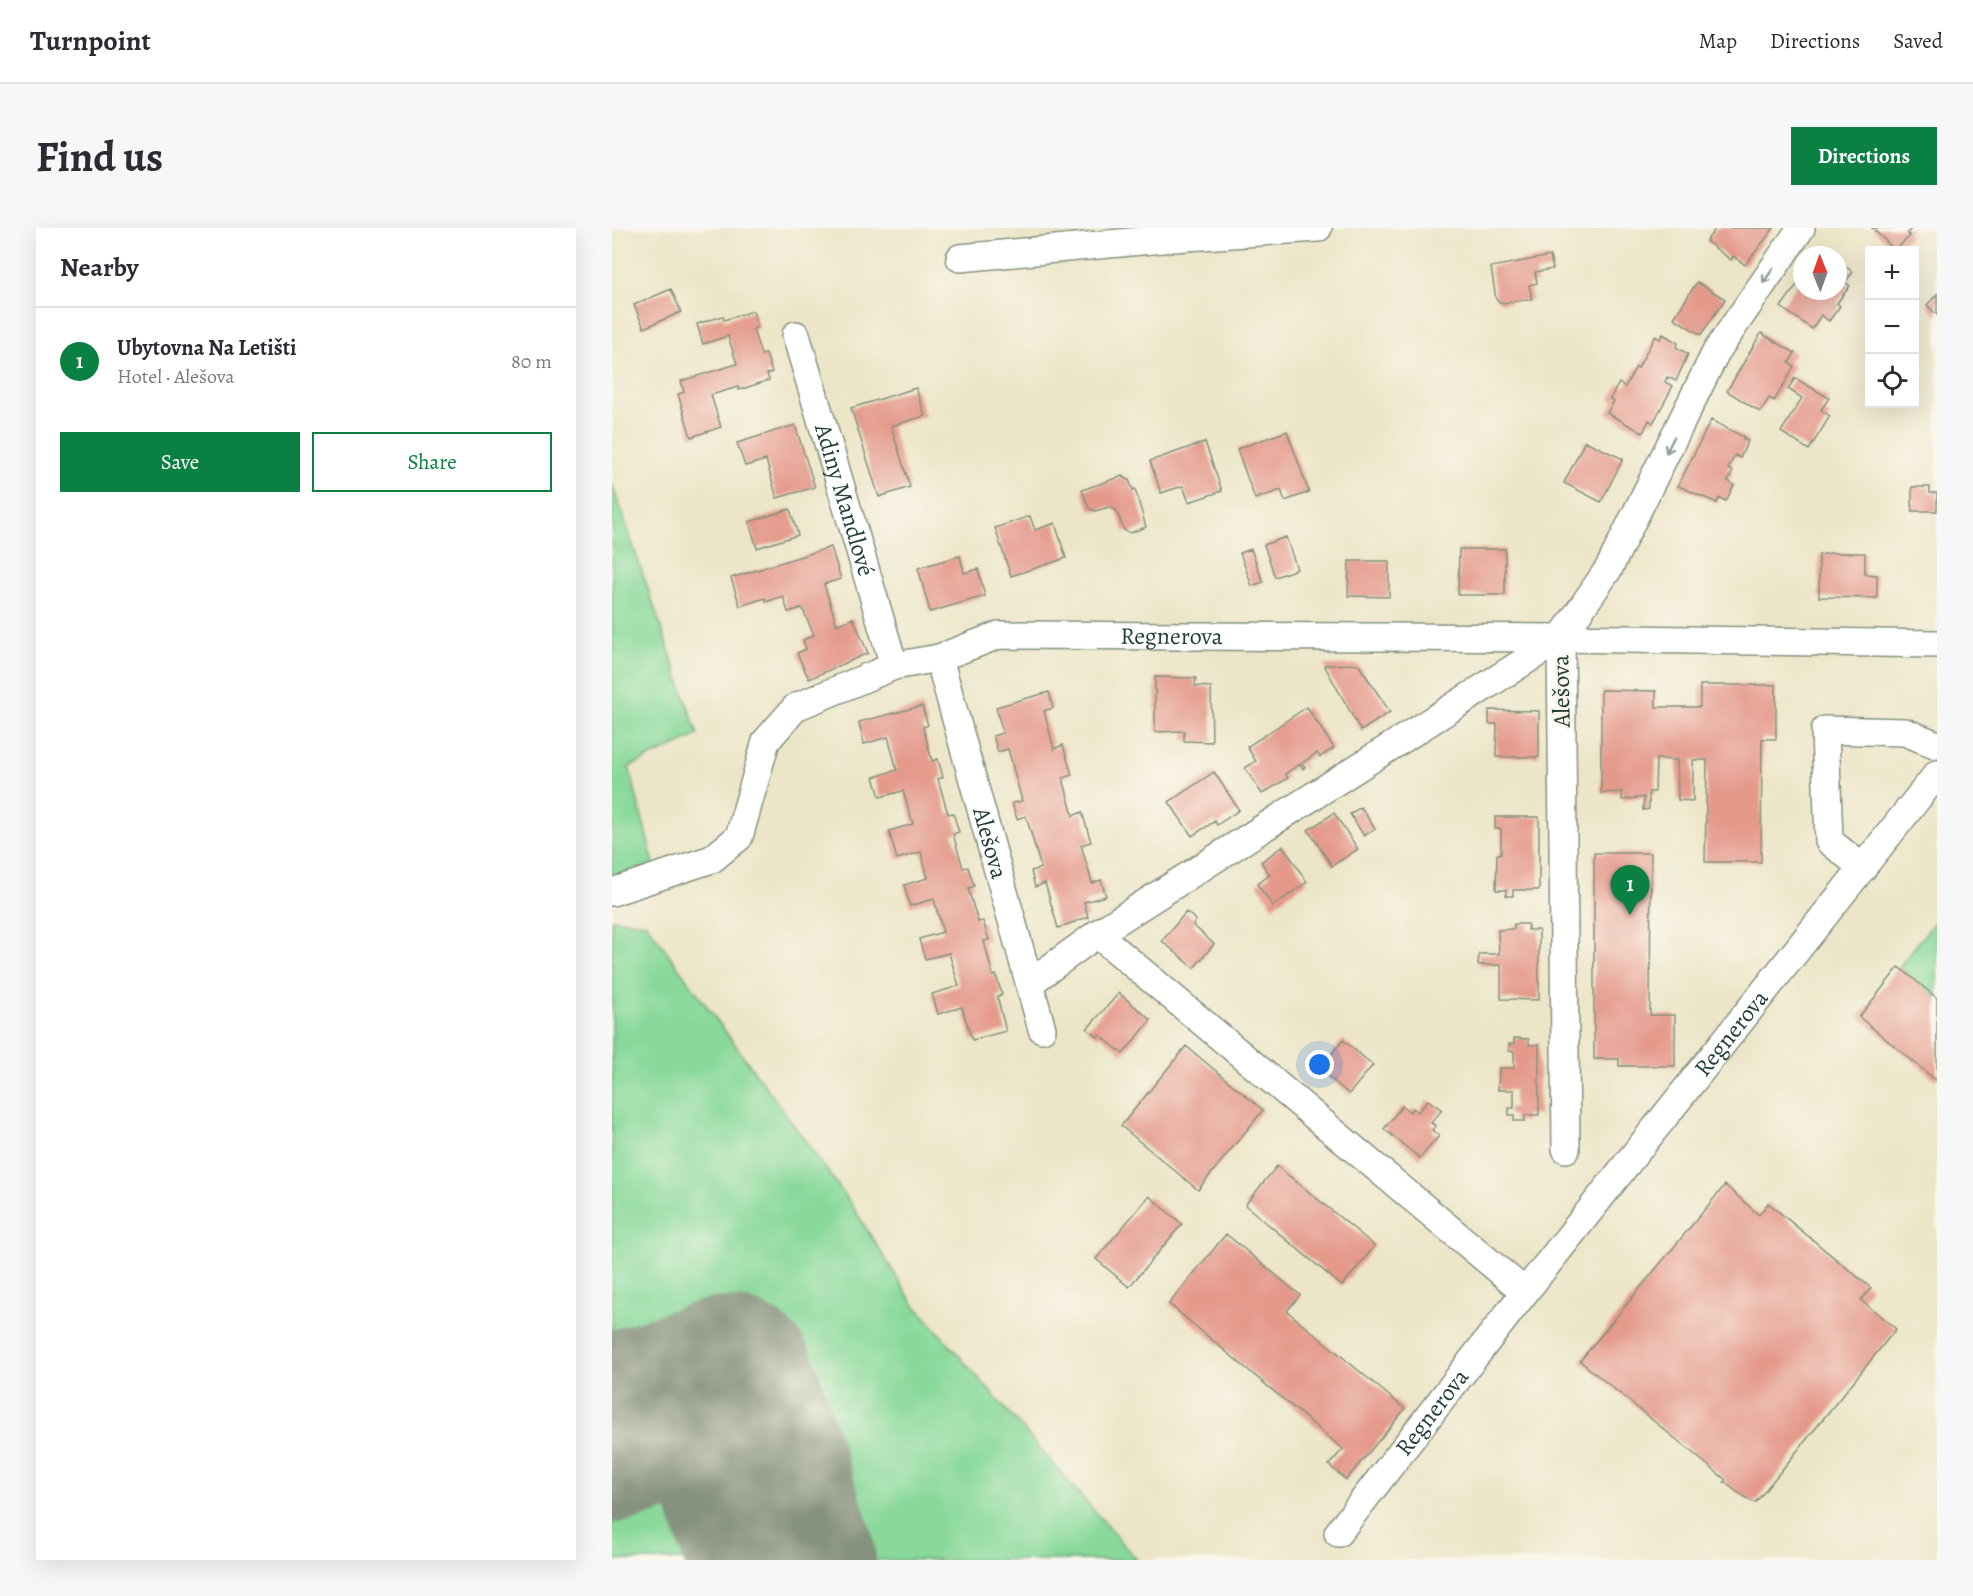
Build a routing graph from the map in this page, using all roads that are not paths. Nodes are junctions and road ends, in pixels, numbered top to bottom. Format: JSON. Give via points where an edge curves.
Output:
{"nodes":[{"id":1,"x":1318,"y":228,"type":"edge"},
{"id":2,"x":1801,"y":228,"type":"edge"},
{"id":3,"x":960,"y":258,"type":"dead end"},
{"id":4,"x":796,"y":335,"type":"dead end"},
{"id":5,"x":1561,"y":638,"type":"junction"},
{"id":6,"x":1937,"y":645,"type":"edge"},
{"id":7,"x":939,"y":658,"type":"junction"},
{"id":8,"x":894,"y":666,"type":"junction"},
{"id":9,"x":1937,"y":745,"type":"edge"},
{"id":10,"x":1937,"y":774,"type":"edge"},
{"id":11,"x":1863,"y":868,"type":"junction"},
{"id":12,"x":612,"y":892,"type":"edge"},
{"id":13,"x":1097,"y":934,"type":"junction"},
{"id":14,"x":1031,"y":982,"type":"junction"},
{"id":15,"x":1042,"y":1029,"type":"dead end"},
{"id":16,"x":1566,"y":1149,"type":"dead end"},
{"id":17,"x":1525,"y":1292,"type":"junction"},
{"id":18,"x":1338,"y":1533,"type":"dead end"}],
"edges":[{"from":1,"to":3,"type":"street"},
{"from":2,"to":5,"type":"street","name":"Alešova","one_way":true,"via":[[1716,352],[1609,568]]},
{"from":4,"to":8,"type":"street","name":"Adiny Mandlové"},
{"from":5,"to":6,"type":"street","name":"Regnerova"},
{"from":5,"to":7,"type":"street","name":"Regnerova","via":[[999,635]]},
{"from":5,"to":13,"type":"street"},
{"from":5,"to":16,"type":"street","name":"Alešova"},
{"from":7,"to":8,"type":"street","name":"Regnerova"},
{"from":7,"to":14,"type":"street","name":"Alešova"},
{"from":8,"to":12,"type":"street","name":"Regnerova","via":[[796,707],[766,741],[739,837],[712,859]]},
{"from":9,"to":11,"type":"street","via":[[1905,732],[1825,730],[1829,841]]},
{"from":10,"to":11,"type":"street","name":"Regnerova"},
{"from":11,"to":17,"type":"street","name":"Regnerova"},
{"from":13,"to":14,"type":"street"},
{"from":13,"to":17,"type":"street"},
{"from":14,"to":15,"type":"street","name":"Alešova"},
{"from":17,"to":18,"type":"street","name":"Regnerova"}]}
